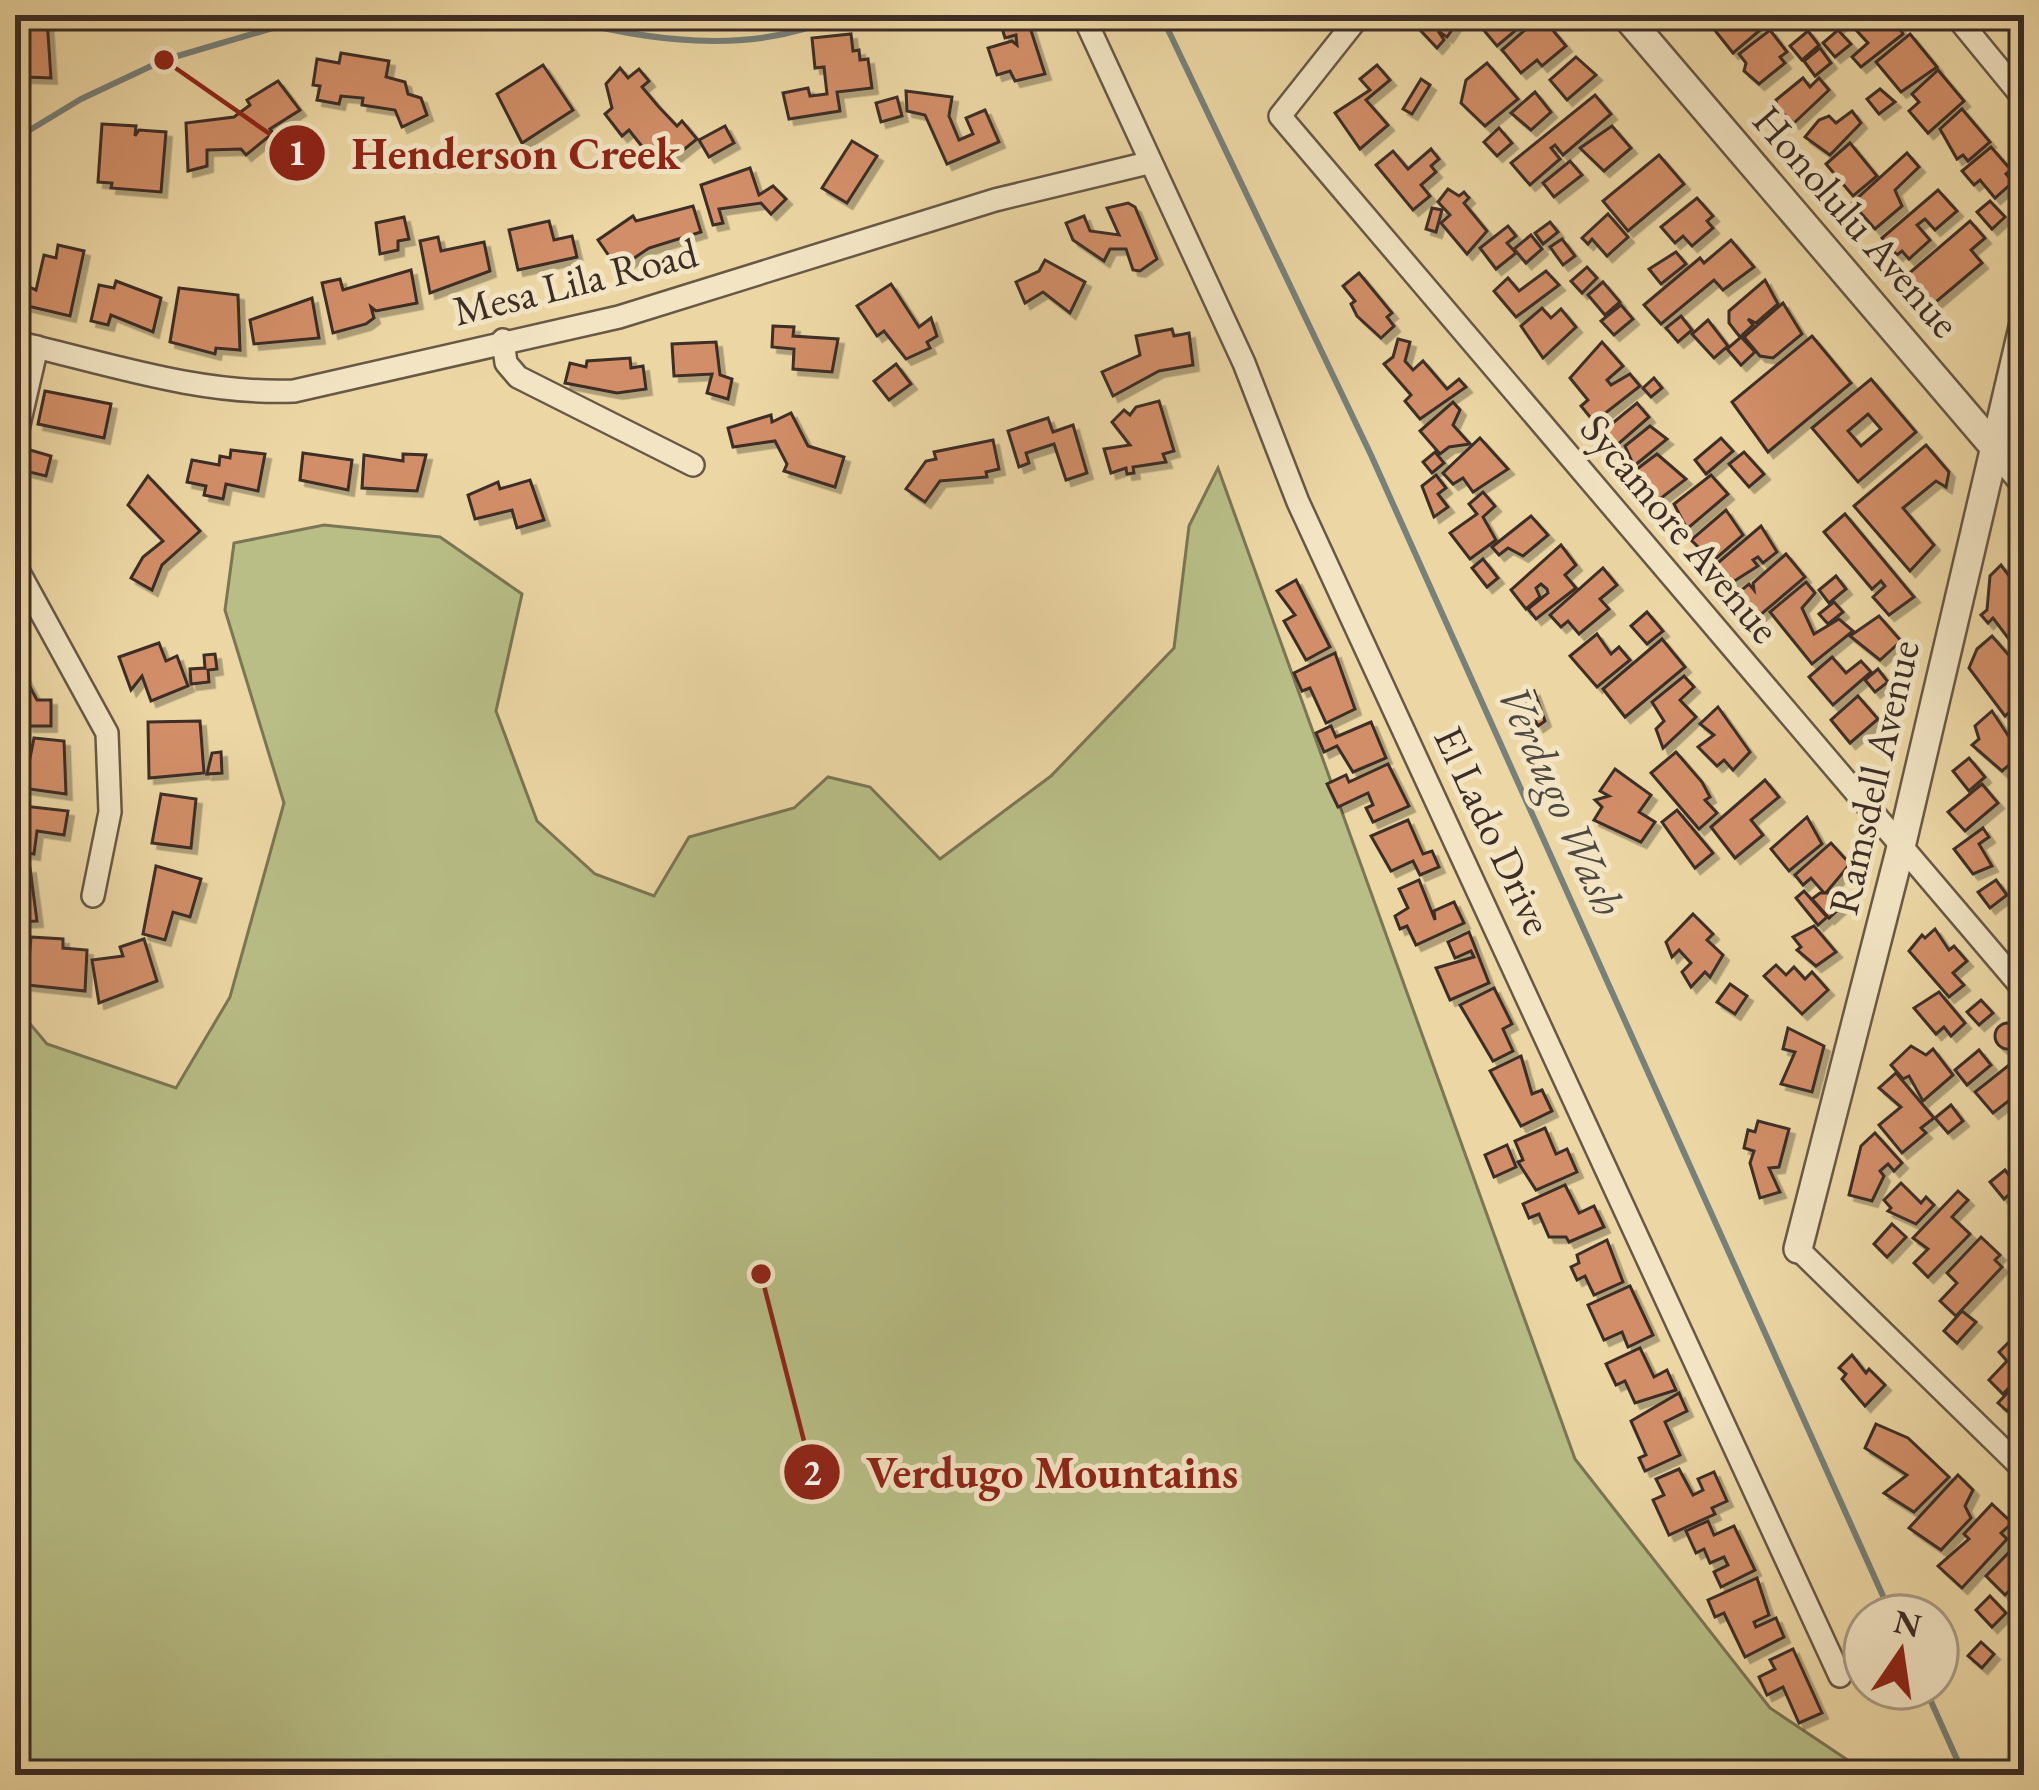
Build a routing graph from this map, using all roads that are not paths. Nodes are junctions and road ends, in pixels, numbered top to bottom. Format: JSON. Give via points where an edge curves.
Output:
{"nodes":[{"id":1,"x":1083,"y":15,"type":"edge"},
{"id":2,"x":1360,"y":15,"type":"edge"},
{"id":3,"x":1625,"y":15,"type":"edge"},
{"id":4,"x":1955,"y":15,"type":"edge"},
{"id":5,"x":2024,"y":98,"type":"edge"},
{"id":6,"x":1148,"y":164,"type":"junction"},
{"id":7,"x":2024,"y":323,"type":"edge"},
{"id":8,"x":503,"y":340,"type":"junction"},
{"id":9,"x":26,"y":344,"type":"edge"},
{"id":10,"x":15,"y":442,"type":"edge"},
{"id":11,"x":1994,"y":445,"type":"junction"},
{"id":12,"x":693,"y":465,"type":"dead end"},
{"id":13,"x":2024,"y":482,"type":"edge"},
{"id":14,"x":15,"y":566,"type":"edge"},
{"id":15,"x":1901,"y":847,"type":"junction"},
{"id":16,"x":93,"y":896,"type":"dead end"},
{"id":17,"x":2024,"y":990,"type":"edge"},
{"id":18,"x":1798,"y":1249,"type":"joint"},
{"id":19,"x":2024,"y":1470,"type":"edge"},
{"id":20,"x":1840,"y":1676,"type":"dead end"}],
"edges":[{"from":1,"to":6,"type":"street","name":"El Lado Drive"},
{"from":2,"to":15,"type":"street","name":"Sycamore Avenue","via":[[1280,116]]},
{"from":3,"to":11,"type":"street","name":"Honolulu Avenue"},
{"from":4,"to":5,"type":"street"},
{"from":6,"to":8,"type":"street","name":"Mesa Lila Road","via":[[995,200],[619,316]]},
{"from":6,"to":20,"type":"street","name":"El Lado Drive"},
{"from":7,"to":11,"type":"street","name":"Ramsdell Avenue"},
{"from":8,"to":9,"type":"street","name":"Mesa Lila Road","via":[[294,391],[257,392]]},
{"from":8,"to":12,"type":"street","via":[[518,377]]},
{"from":9,"to":10,"type":"street"},
{"from":11,"to":13,"type":"street","name":"Honolulu Avenue"},
{"from":11,"to":15,"type":"street","name":"Ramsdell Avenue"},
{"from":14,"to":16,"type":"street","via":[[107,734],[110,812]]},
{"from":15,"to":17,"type":"street","name":"Sycamore Avenue"},
{"from":15,"to":18,"type":"street","name":"Ramsdell Avenue"},
{"from":18,"to":19,"type":"street"}]}
